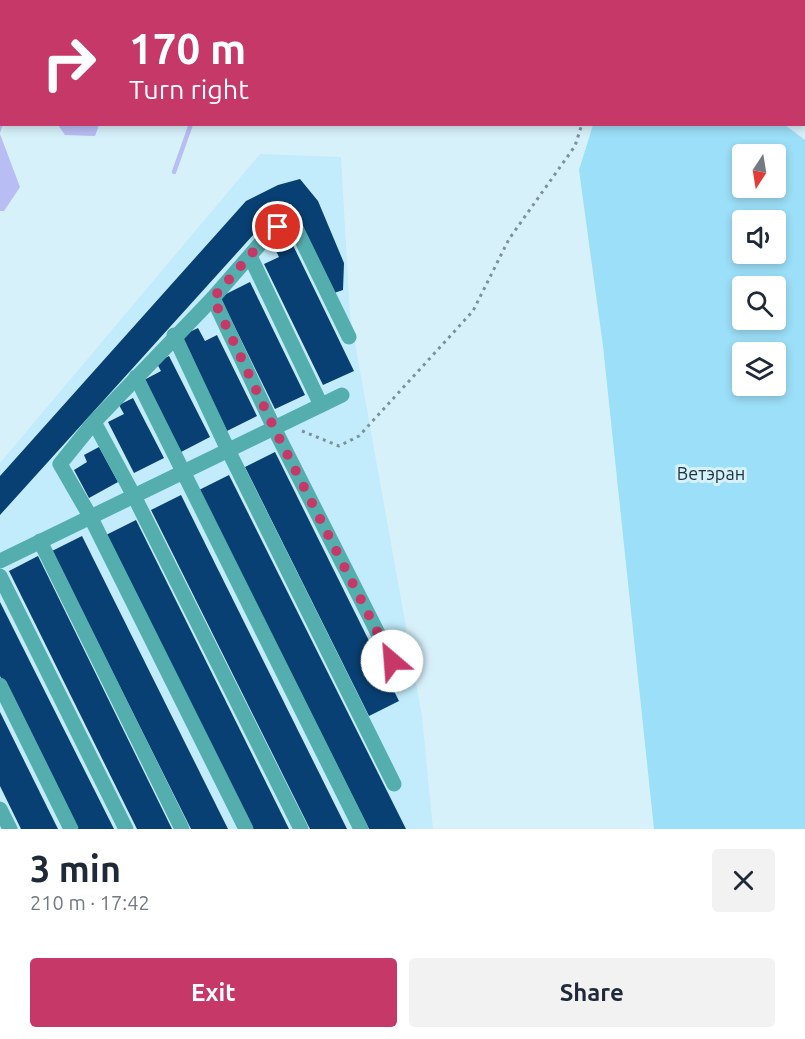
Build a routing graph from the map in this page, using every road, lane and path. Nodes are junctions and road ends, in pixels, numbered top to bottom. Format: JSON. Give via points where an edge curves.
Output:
{"nodes":[{"id":1,"x":581,"y":126,"type":"edge"},
{"id":2,"x":250,"y":256,"type":"junction"},
{"id":3,"x":213,"y":298,"type":"junction"},
{"id":4,"x":174,"y":335,"type":"junction"},
{"id":5,"x":349,"y":337,"type":"dead end"},
{"id":6,"x":136,"y":377,"type":"junction"},
{"id":7,"x":342,"y":395,"type":"dead end"},
{"id":8,"x":321,"y":405,"type":"junction"},
{"id":9,"x":94,"y":422,"type":"junction"},
{"id":10,"x":280,"y":425,"type":"junction"},
{"id":11,"x":228,"y":450,"type":"junction"},
{"id":12,"x":183,"y":472,"type":"junction"},
{"id":13,"x":134,"y":496,"type":"junction"},
{"id":14,"x":90,"y":516,"type":"junction"},
{"id":15,"x":40,"y":541,"type":"junction"},
{"id":16,"x":0,"y":561,"type":"edge"},
{"id":17,"x":0,"y":576,"type":"edge"},
{"id":18,"x":392,"y":661,"type":"dead end"},
{"id":19,"x":0,"y":685,"type":"edge"},
{"id":20,"x":394,"y":783,"type":"dead end"},
{"id":21,"x":0,"y":808,"type":"edge"},
{"id":22,"x":10,"y":829,"type":"edge"},
{"id":23,"x":72,"y":829,"type":"edge"},
{"id":24,"x":126,"y":829,"type":"edge"},
{"id":25,"x":182,"y":829,"type":"edge"},
{"id":26,"x":246,"y":829,"type":"edge"},
{"id":27,"x":301,"y":829,"type":"edge"},
{"id":28,"x":361,"y":829,"type":"edge"}],
"edges":[{"from":1,"to":10,"type":"path","via":[[575,146],[509,239],[472,310],[359,436],[339,446]]},
{"from":2,"to":3,"type":"lane"},
{"from":2,"to":5,"type":"lane","via":[[266,237],[291,218]]},
{"from":2,"to":8,"type":"lane"},
{"from":3,"to":4,"type":"lane"},
{"from":3,"to":10,"type":"lane"},
{"from":4,"to":6,"type":"lane"},
{"from":4,"to":11,"type":"lane"},
{"from":6,"to":9,"type":"lane"},
{"from":6,"to":12,"type":"lane"},
{"from":7,"to":8,"type":"lane"},
{"from":8,"to":10,"type":"lane"},
{"from":9,"to":13,"type":"lane"},
{"from":9,"to":14,"type":"lane","via":[[60,464]]},
{"from":10,"to":11,"type":"lane"},
{"from":10,"to":18,"type":"lane"},
{"from":11,"to":12,"type":"lane"},
{"from":11,"to":20,"type":"lane"},
{"from":12,"to":13,"type":"lane"},
{"from":12,"to":28,"type":"lane"},
{"from":13,"to":14,"type":"lane"},
{"from":13,"to":27,"type":"lane"},
{"from":14,"to":15,"type":"lane"},
{"from":14,"to":26,"type":"lane"},
{"from":15,"to":16,"type":"lane"},
{"from":15,"to":25,"type":"lane"},
{"from":17,"to":24,"type":"lane"},
{"from":19,"to":23,"type":"lane"},
{"from":21,"to":22,"type":"lane"}]}
